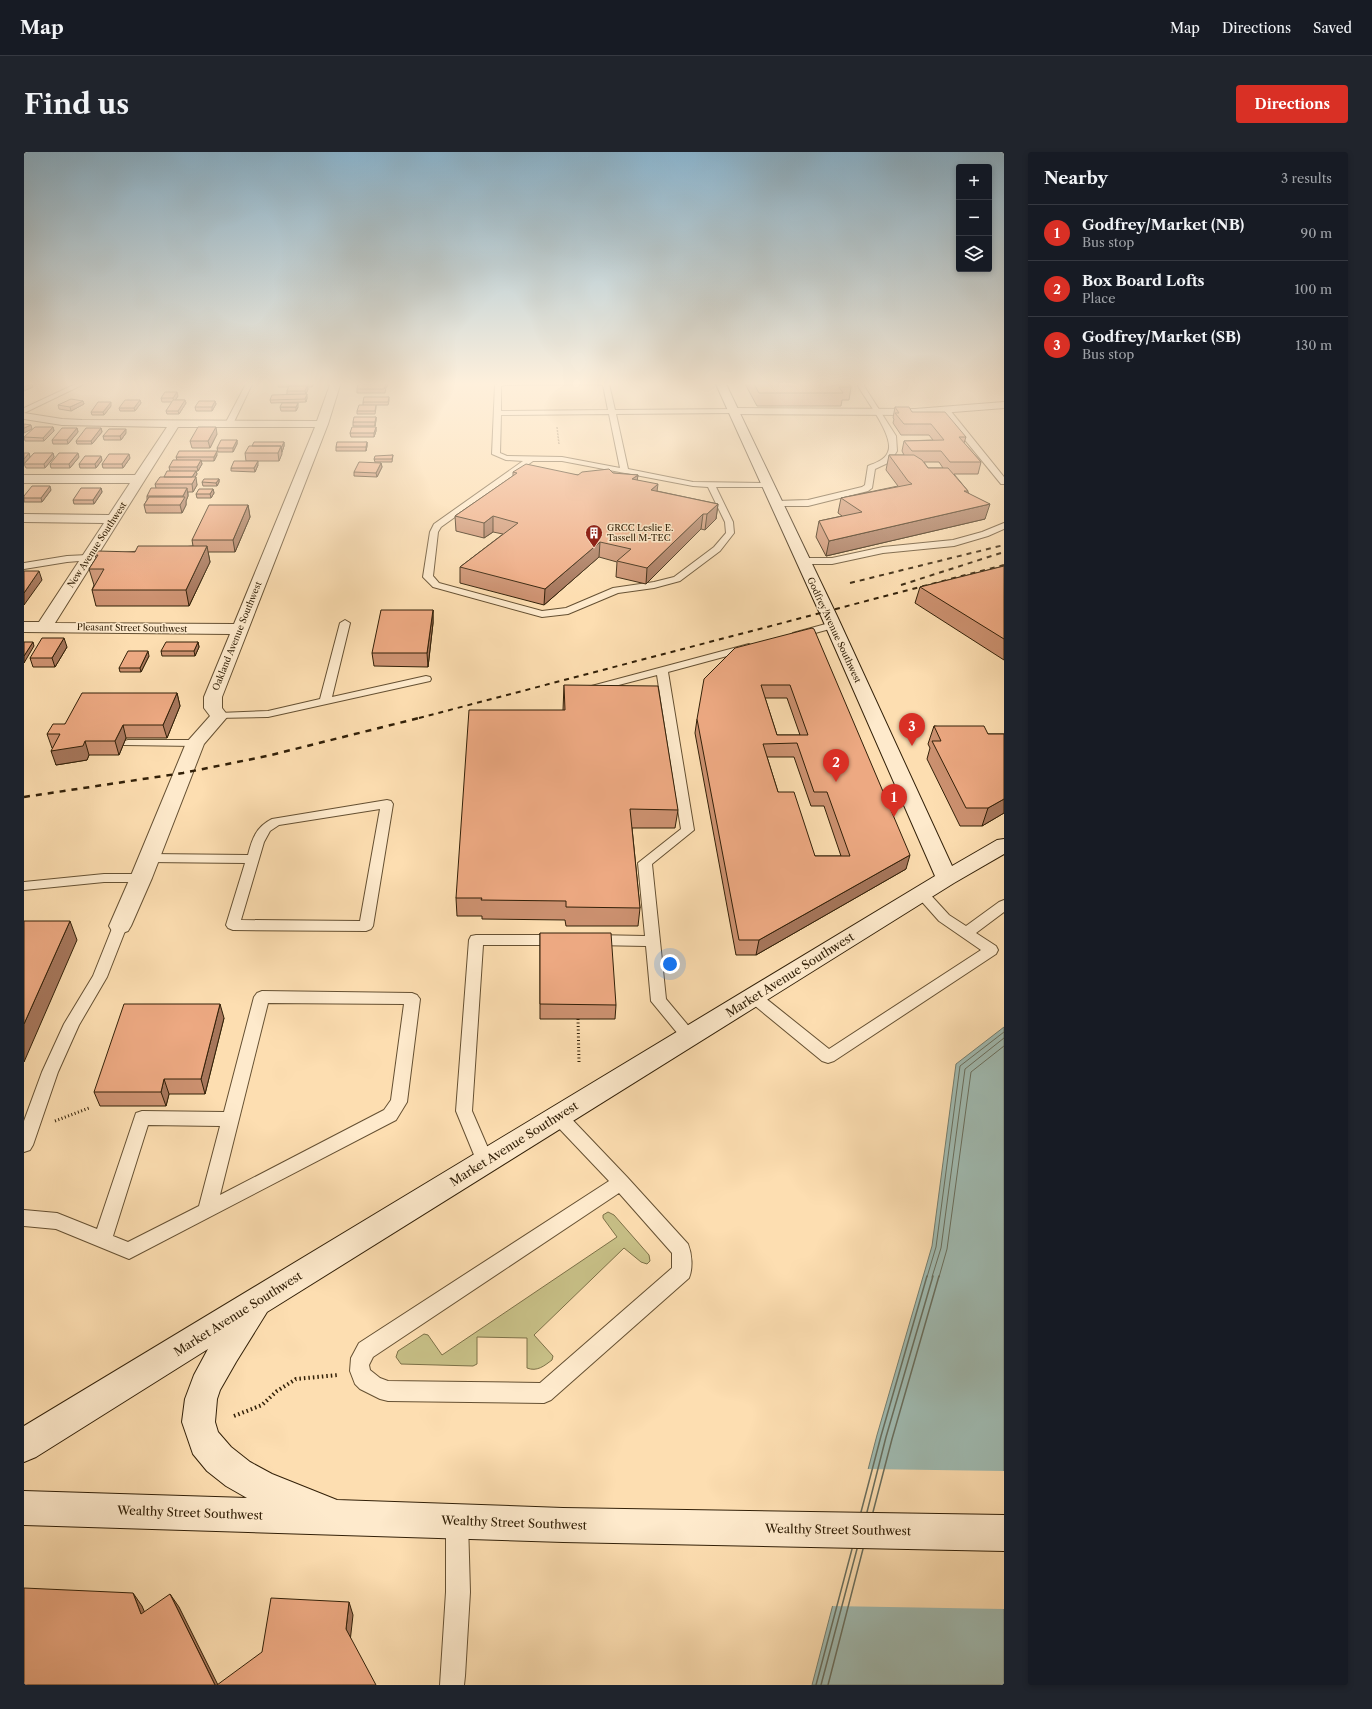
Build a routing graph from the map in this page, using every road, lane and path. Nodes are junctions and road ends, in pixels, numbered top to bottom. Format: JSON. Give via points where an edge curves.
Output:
{"nodes":[{"id":1,"x":156,"y":454,"type":"edge"},
{"id":2,"x":310,"y":454,"type":"edge"},
{"id":3,"x":496,"y":454,"type":"edge"},
{"id":4,"x":621,"y":454,"type":"edge"},
{"id":5,"x":753,"y":454,"type":"edge"},
{"id":6,"x":891,"y":454,"type":"edge"},
{"id":7,"x":981,"y":454,"type":"edge"},
{"id":8,"x":532,"y":458,"type":"junction"},
{"id":9,"x":624,"y":470,"type":"junction"},
{"id":10,"x":24,"y":479,"type":"edge"},
{"id":11,"x":140,"y":479,"type":"junction"},
{"id":12,"x":1004,"y":482,"type":"edge"},
{"id":13,"x":711,"y":485,"type":"junction"},
{"id":14,"x":768,"y":486,"type":"junction"},
{"id":15,"x":776,"y":504,"type":"junction"},
{"id":16,"x":24,"y":518,"type":"edge"},
{"id":17,"x":113,"y":519,"type":"junction"},
{"id":18,"x":1004,"y":526,"type":"edge"},
{"id":19,"x":88,"y":558,"type":"junction"},
{"id":20,"x":803,"y":561,"type":"junction"},
{"id":21,"x":24,"y":566,"type":"edge"},
{"id":22,"x":345,"y":623,"type":"dead end"},
{"id":23,"x":833,"y":625,"type":"junction"},
{"id":24,"x":24,"y":627,"type":"edge"},
{"id":25,"x":44,"y":627,"type":"junction"},
{"id":26,"x":240,"y":629,"type":"junction"},
{"id":27,"x":789,"y":637,"type":"edge"},
{"id":28,"x":759,"y":645,"type":"edge"},
{"id":29,"x":662,"y":670,"type":"junction"},
{"id":30,"x":426,"y":679,"type":"dead end"},
{"id":31,"x":581,"y":692,"type":"edge"},
{"id":32,"x":325,"y":702,"type":"junction"},
{"id":33,"x":219,"y":716,"type":"junction"},
{"id":34,"x":128,"y":743,"type":"edge"},
{"id":35,"x":194,"y":743,"type":"junction"},
{"id":36,"x":1002,"y":849,"type":"edge"},
{"id":37,"x":149,"y":858,"type":"junction"},
{"id":38,"x":253,"y":859,"type":"junction"},
{"id":39,"x":141,"y":878,"type":"junction"},
{"id":40,"x":947,"y":878,"type":"junction"},
{"id":41,"x":24,"y":886,"type":"edge"},
{"id":42,"x":922,"y":894,"type":"junction"},
{"id":43,"x":1004,"y":905,"type":"edge"},
{"id":44,"x":120,"y":926,"type":"joint"},
{"id":45,"x":966,"y":933,"type":"junction"},
{"id":46,"x":653,"y":941,"type":"junction"},
{"id":47,"x":754,"y":997,"type":"junction"},
{"id":48,"x":578,"y":1019,"type":"edge"},
{"id":49,"x":689,"y":1036,"type":"junction"},
{"id":50,"x":579,"y":1062,"type":"dead end"},
{"id":51,"x":89,"y":1108,"type":"dead end"},
{"id":52,"x":559,"y":1117,"type":"junction"},
{"id":53,"x":230,"y":1119,"type":"junction"},
{"id":54,"x":49,"y":1124,"type":"dead end"},
{"id":55,"x":24,"y":1145,"type":"edge"},
{"id":56,"x":485,"y":1162,"type":"junction"},
{"id":57,"x":621,"y":1182,"type":"junction"},
{"id":58,"x":207,"y":1210,"type":"junction"},
{"id":59,"x":24,"y":1218,"type":"edge"},
{"id":60,"x":102,"y":1240,"type":"junction"},
{"id":61,"x":258,"y":1301,"type":"junction"},
{"id":62,"x":360,"y":1373,"type":"junction"},
{"id":63,"x":234,"y":1416,"type":"dead end"},
{"id":64,"x":24,"y":1445,"type":"edge"},
{"id":65,"x":24,"y":1508,"type":"edge"},
{"id":66,"x":339,"y":1518,"type":"junction"},
{"id":67,"x":457,"y":1522,"type":"junction"},
{"id":68,"x":1004,"y":1533,"type":"edge"},
{"id":69,"x":452,"y":1685,"type":"edge"}],
"edges":[{"from":1,"to":11,"type":"street","name":"New Avenue Southwest"},
{"from":2,"to":26,"type":"street","name":"Oakland Avenue Southwest"},
{"from":3,"to":8,"type":"lane","via":[[506,458]]},
{"from":4,"to":9,"type":"lane"},
{"from":5,"to":14,"type":"street","name":"Godfrey Avenue Southwest"},
{"from":6,"to":15,"type":"lane","via":[[887,460],[871,468],[869,486],[865,488],[808,503]]},
{"from":7,"to":12,"type":"lane"},
{"from":8,"to":9,"type":"lane","via":[[562,459]]},
{"from":8,"to":13,"type":"lane","via":[[437,526],[428,577],[436,585],[542,614],[568,611],[616,590],[677,579],[718,549],[730,533],[729,522]]},
{"from":9,"to":13,"type":"lane","via":[[679,482]]},
{"from":10,"to":11,"type":"street"},
{"from":11,"to":17,"type":"street","name":"New Avenue Southwest"},
{"from":13,"to":14,"type":"lane"},
{"from":14,"to":15,"type":"street","name":"Godfrey Avenue Southwest"},
{"from":15,"to":20,"type":"street","name":"Godfrey Avenue Southwest"},
{"from":16,"to":17,"type":"street"},
{"from":17,"to":19,"type":"street","name":"New Avenue Southwest"},
{"from":18,"to":20,"type":"lane","via":[[954,543],[883,550],[832,561]]},
{"from":19,"to":21,"type":"lane","via":[[67,558]]},
{"from":19,"to":25,"type":"street","name":"New Avenue Southwest"},
{"from":20,"to":23,"type":"street","name":"Godfrey Avenue Southwest"},
{"from":22,"to":32,"type":"lane"},
{"from":23,"to":27,"type":"lane"},
{"from":23,"to":40,"type":"street","name":"Godfrey Avenue Southwest"},
{"from":24,"to":25,"type":"street","name":"Pleasant Street Southwest"},
{"from":25,"to":26,"type":"street","name":"Pleasant Street Southwest"},
{"from":26,"to":33,"type":"street","name":"Oakland Avenue Southwest","via":[[213,697],[213,708]]},
{"from":28,"to":29,"type":"lane"},
{"from":29,"to":31,"type":"lane"},
{"from":29,"to":46,"type":"lane","via":[[688,830],[645,863]]},
{"from":30,"to":32,"type":"lane"},
{"from":32,"to":33,"type":"lane","via":[[268,714]]},
{"from":33,"to":35,"type":"street"},
{"from":34,"to":35,"type":"lane"},
{"from":35,"to":37,"type":"street"},
{"from":36,"to":40,"type":"street","name":"Market Avenue Southwest"},
{"from":37,"to":38,"type":"lane"},
{"from":37,"to":39,"type":"street"},
{"from":38,"to":38,"type":"lane","via":[[262,830],[267,825],[387,804],[366,926],[233,925]]},
{"from":39,"to":41,"type":"lane","via":[[104,878]]},
{"from":39,"to":44,"type":"street"},
{"from":40,"to":42,"type":"street","name":"Market Avenue Southwest"},
{"from":42,"to":45,"type":"lane","via":[[944,918]]},
{"from":42,"to":47,"type":"street","name":"Market Avenue Southwest"},
{"from":43,"to":45,"type":"lane"},
{"from":44,"to":55,"type":"lane","via":[[100,977],[72,1024],[50,1072]]},
{"from":45,"to":47,"type":"lane","via":[[991,950],[828,1057]]},
{"from":46,"to":49,"type":"lane","via":[[660,1001]]},
{"from":46,"to":56,"type":"lane","via":[[476,940],[464,1111]]},
{"from":47,"to":49,"type":"street","name":"Market Avenue Southwest"},
{"from":48,"to":50,"type":"path"},
{"from":49,"to":52,"type":"street","name":"Market Avenue Southwest"},
{"from":51,"to":54,"type":"path"},
{"from":52,"to":56,"type":"street","name":"Market Avenue Southwest"},
{"from":52,"to":57,"type":"lane"},
{"from":53,"to":58,"type":"lane"},
{"from":53,"to":58,"type":"lane","via":[[262,997],[412,999],[399,1102],[390,1115]]},
{"from":53,"to":60,"type":"lane","via":[[142,1118]]},
{"from":56,"to":61,"type":"street","name":"Market Avenue Southwest"},
{"from":57,"to":62,"type":"lane","via":[[366,1350],[360,1359]]},
{"from":57,"to":62,"type":"lane","via":[[680,1250],[682,1272],[544,1393],[388,1391],[364,1381]]},
{"from":58,"to":60,"type":"lane","via":[[130,1251]]},
{"from":59,"to":60,"type":"lane","via":[[57,1221]]},
{"from":61,"to":64,"type":"street","name":"Market Avenue Southwest"},
{"from":61,"to":66,"type":"street","via":[[221,1358],[200,1400],[200,1431],[214,1456],[241,1477],[271,1492]]},
{"from":62,"to":63,"type":"path","via":[[296,1379],[277,1391],[262,1405]]},
{"from":65,"to":66,"type":"street","name":"Wealthy Street Southwest"},
{"from":66,"to":67,"type":"street","name":"Wealthy Street Southwest"},
{"from":67,"to":68,"type":"street","name":"Wealthy Street Southwest"},
{"from":67,"to":69,"type":"lane","via":[[458,1592]]}]}
